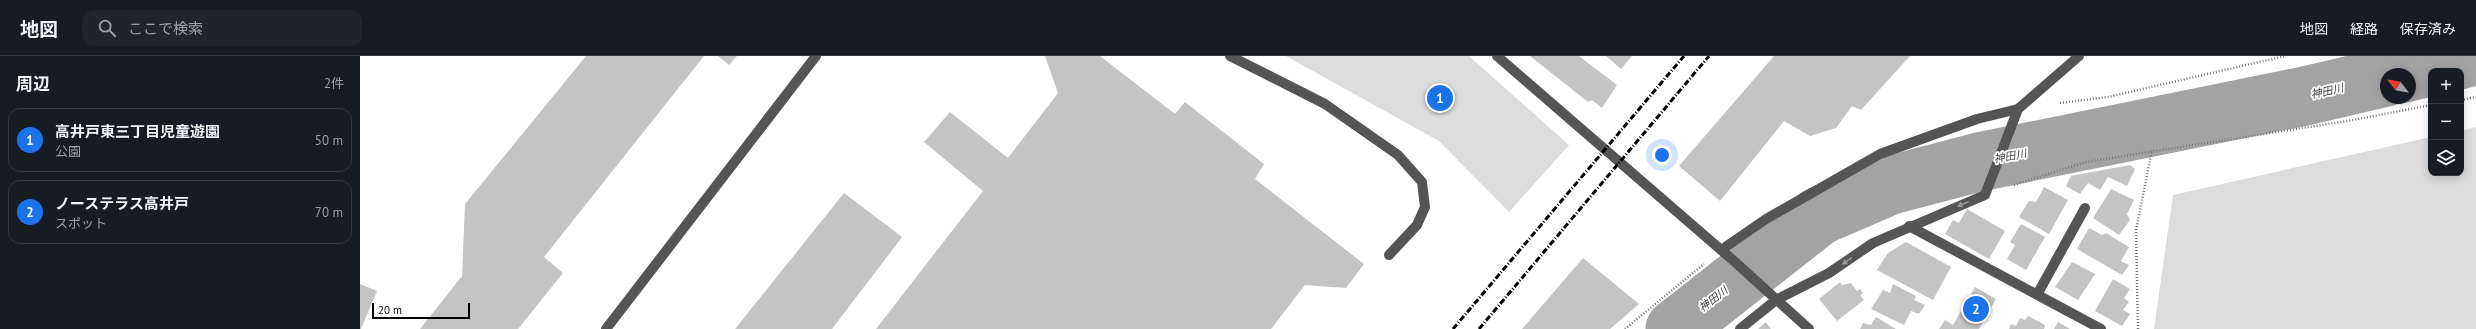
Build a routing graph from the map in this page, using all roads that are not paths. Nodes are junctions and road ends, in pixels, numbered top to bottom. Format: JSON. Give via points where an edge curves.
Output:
{"nodes":[{"id":1,"x":816,"y":56,"type":"edge"},
{"id":2,"x":1230,"y":56,"type":"edge"},
{"id":3,"x":1497,"y":56,"type":"edge"},
{"id":4,"x":2079,"y":56,"type":"edge"},
{"id":5,"x":2018,"y":109,"type":"junction"},
{"id":6,"x":2085,"y":208,"type":"dead end"},
{"id":7,"x":1909,"y":226,"type":"junction"},
{"id":8,"x":1721,"y":250,"type":"junction"},
{"id":9,"x":1389,"y":255,"type":"dead end"},
{"id":10,"x":2038,"y":293,"type":"junction"},
{"id":11,"x":1773,"y":297,"type":"junction"},
{"id":12,"x":606,"y":329,"type":"edge"},
{"id":13,"x":1740,"y":329,"type":"edge"},
{"id":14,"x":1809,"y":329,"type":"edge"},
{"id":15,"x":2102,"y":329,"type":"edge"}],
"edges":[{"from":1,"to":12,"type":"street"},
{"from":2,"to":9,"type":"street","via":[[1325,104],[1398,155],[1422,182],[1424,206],[1417,225]]},
{"from":3,"to":8,"type":"street"},
{"from":4,"to":5,"type":"street"},
{"from":5,"to":7,"type":"street","one_way":true,"via":[[1985,195]]},
{"from":5,"to":8,"type":"street","via":[[1977,119],[1880,154],[1766,219]]},
{"from":6,"to":10,"type":"street"},
{"from":7,"to":10,"type":"street"},
{"from":7,"to":11,"type":"street","one_way":true,"via":[[1873,243],[1829,273]]},
{"from":8,"to":11,"type":"street"},
{"from":10,"to":15,"type":"street"},
{"from":11,"to":13,"type":"street"},
{"from":11,"to":14,"type":"street"}]}
